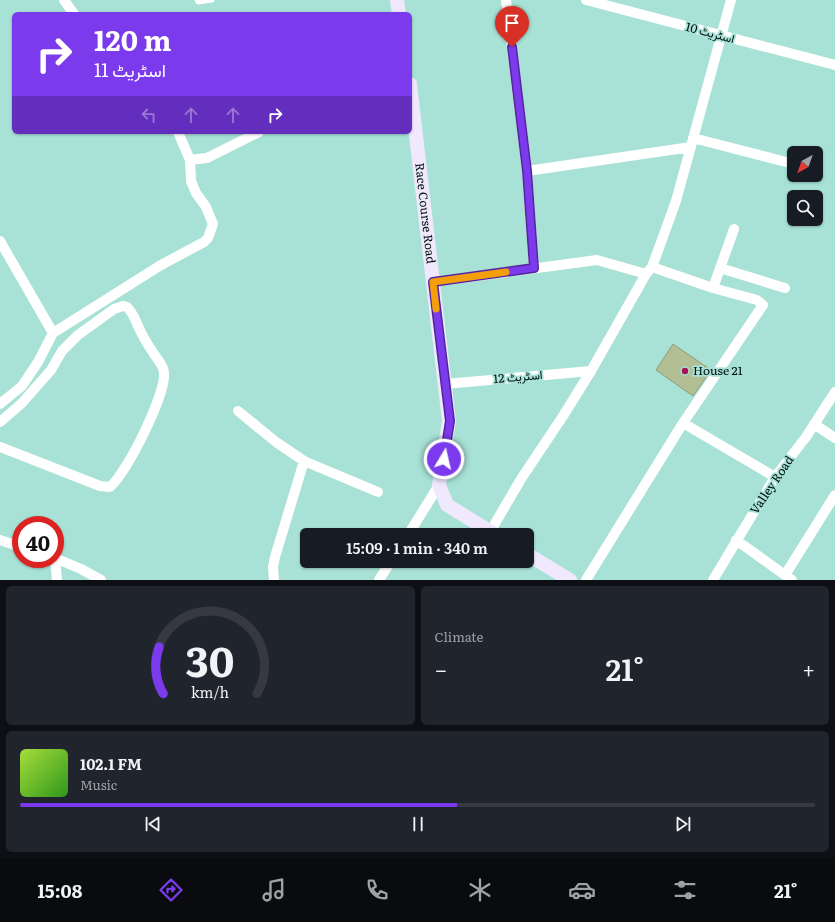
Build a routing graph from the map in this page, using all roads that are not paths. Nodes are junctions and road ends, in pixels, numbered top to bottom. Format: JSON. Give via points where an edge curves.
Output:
{"nodes":[{"id":1,"x":64,"y":0,"type":"edge"},
{"id":2,"x":197,"y":0,"type":"edge"},
{"id":3,"x":212,"y":0,"type":"edge"},
{"id":4,"x":397,"y":0,"type":"edge"},
{"id":5,"x":506,"y":0,"type":"edge"},
{"id":6,"x":586,"y":0,"type":"edge"},
{"id":7,"x":731,"y":0,"type":"edge"},
{"id":8,"x":73,"y":12,"type":"edge"},
{"id":9,"x":399,"y":12,"type":"edge"},
{"id":10,"x":721,"y":35,"type":"junction"},
{"id":11,"x":835,"y":64,"type":"edge"},
{"id":12,"x":412,"y":101,"type":"edge"},
{"id":13,"x":179,"y":134,"type":"edge"},
{"id":14,"x":255,"y":134,"type":"edge"},
{"id":15,"x":692,"y":143,"type":"junction"},
{"id":16,"x":190,"y":160,"type":"junction"},
{"id":17,"x":787,"y":163,"type":"edge"},
{"id":18,"x":527,"y":171,"type":"junction"},
{"id":19,"x":734,"y":229,"type":"dead end"},
{"id":20,"x":0,"y":242,"type":"edge"},
{"id":21,"x":534,"y":268,"type":"junction"},
{"id":22,"x":720,"y":268,"type":"junction"},
{"id":23,"x":649,"y":271,"type":"junction"},
{"id":24,"x":433,"y":282,"type":"junction"},
{"id":25,"x":713,"y":288,"type":"junction"},
{"id":26,"x":785,"y":288,"type":"dead end"},
{"id":27,"x":53,"y":333,"type":"junction"},
{"id":28,"x":591,"y":371,"type":"junction"},
{"id":29,"x":445,"y":384,"type":"junction"},
{"id":30,"x":835,"y":392,"type":"edge"},
{"id":31,"x":0,"y":404,"type":"edge"},
{"id":32,"x":238,"y":411,"type":"dead end"},
{"id":33,"x":0,"y":422,"type":"edge"},
{"id":34,"x":683,"y":423,"type":"junction"},
{"id":35,"x":814,"y":424,"type":"junction"},
{"id":36,"x":835,"y":438,"type":"edge"},
{"id":37,"x":0,"y":448,"type":"edge"},
{"id":38,"x":304,"y":461,"type":"junction"},
{"id":39,"x":775,"y":477,"type":"junction"},
{"id":40,"x":440,"y":485,"type":"junction"},
{"id":41,"x":378,"y":492,"type":"dead end"},
{"id":42,"x":835,"y":495,"type":"edge"},
{"id":43,"x":412,"y":528,"type":"edge"},
{"id":44,"x":485,"y":528,"type":"edge"},
{"id":45,"x":496,"y":528,"type":"edge"},
{"id":46,"x":0,"y":540,"type":"edge"},
{"id":47,"x":736,"y":540,"type":"junction"},
{"id":48,"x":12,"y":544,"type":"edge"},
{"id":49,"x":534,"y":558,"type":"edge"},
{"id":50,"x":64,"y":562,"type":"edge"},
{"id":51,"x":56,"y":568,"type":"edge"},
{"id":52,"x":387,"y":568,"type":"edge"},
{"id":53,"x":788,"y":577,"type":"edge"},
{"id":54,"x":57,"y":580,"type":"edge"},
{"id":55,"x":100,"y":580,"type":"edge"},
{"id":56,"x":274,"y":580,"type":"edge"},
{"id":57,"x":379,"y":580,"type":"edge"},
{"id":58,"x":570,"y":580,"type":"edge"},
{"id":59,"x":586,"y":580,"type":"edge"},
{"id":60,"x":712,"y":580,"type":"edge"}],
"edges":[{"from":1,"to":8,"type":"street"},
{"from":2,"to":3,"type":"lane"},
{"from":4,"to":9,"type":"street"},
{"from":5,"to":18,"type":"street"},
{"from":6,"to":10,"type":"street","name":"اسٹریٹ 10"},
{"from":7,"to":10,"type":"street"},
{"from":10,"to":11,"type":"street","name":"اسٹریٹ 10"},
{"from":10,"to":15,"type":"street"},
{"from":12,"to":24,"type":"street","name":"Race Course Road"},
{"from":13,"to":16,"type":"street"},
{"from":14,"to":16,"type":"street","via":[[207,158]]},
{"from":15,"to":17,"type":"street"},
{"from":15,"to":18,"type":"street"},
{"from":15,"to":23,"type":"street","via":[[676,201]]},
{"from":16,"to":27,"type":"street","via":[[191,181],[213,224],[208,238]]},
{"from":18,"to":21,"type":"street"},
{"from":19,"to":22,"type":"street"},
{"from":20,"to":27,"type":"street"},
{"from":21,"to":23,"type":"street","via":[[597,260]]},
{"from":21,"to":24,"type":"street"},
{"from":22,"to":25,"type":"street"},
{"from":22,"to":26,"type":"street"},
{"from":23,"to":25,"type":"street"},
{"from":23,"to":28,"type":"street"},
{"from":24,"to":29,"type":"street","name":"Race Course Road"},
{"from":25,"to":34,"type":"street","via":[[757,300],[763,305]]},
{"from":27,"to":31,"type":"street","via":[[22,386]]},
{"from":28,"to":29,"type":"street","name":"اسٹریٹ 12"},
{"from":28,"to":45,"type":"street","via":[[521,479]]},
{"from":29,"to":40,"type":"street","name":"Race Course Road","via":[[450,421]]},
{"from":30,"to":35,"type":"street","name":"Valley Road"},
{"from":32,"to":38,"type":"street"},
{"from":33,"to":37,"type":"street","via":[[22,403],[51,370],[62,351],[78,335],[114,309],[123,306],[131,310],[139,329],[164,371],[164,380],[142,436],[116,482],[110,487],[100,486]]},
{"from":34,"to":39,"type":"street"},
{"from":34,"to":59,"type":"street"},
{"from":35,"to":36,"type":"street"},
{"from":35,"to":39,"type":"street","name":"Valley Road"},
{"from":38,"to":41,"type":"street"},
{"from":38,"to":56,"type":"street","via":[[275,557]]},
{"from":39,"to":47,"type":"street","name":"Valley Road"},
{"from":40,"to":43,"type":"street"},
{"from":40,"to":44,"type":"street","via":[[447,505]]},
{"from":42,"to":53,"type":"street"},
{"from":46,"to":48,"type":"street"},
{"from":47,"to":53,"type":"street"},
{"from":47,"to":60,"type":"street","name":"Valley Road"},
{"from":49,"to":58,"type":"street"},
{"from":50,"to":55,"type":"street"},
{"from":51,"to":54,"type":"street"},
{"from":52,"to":57,"type":"street"}]}
